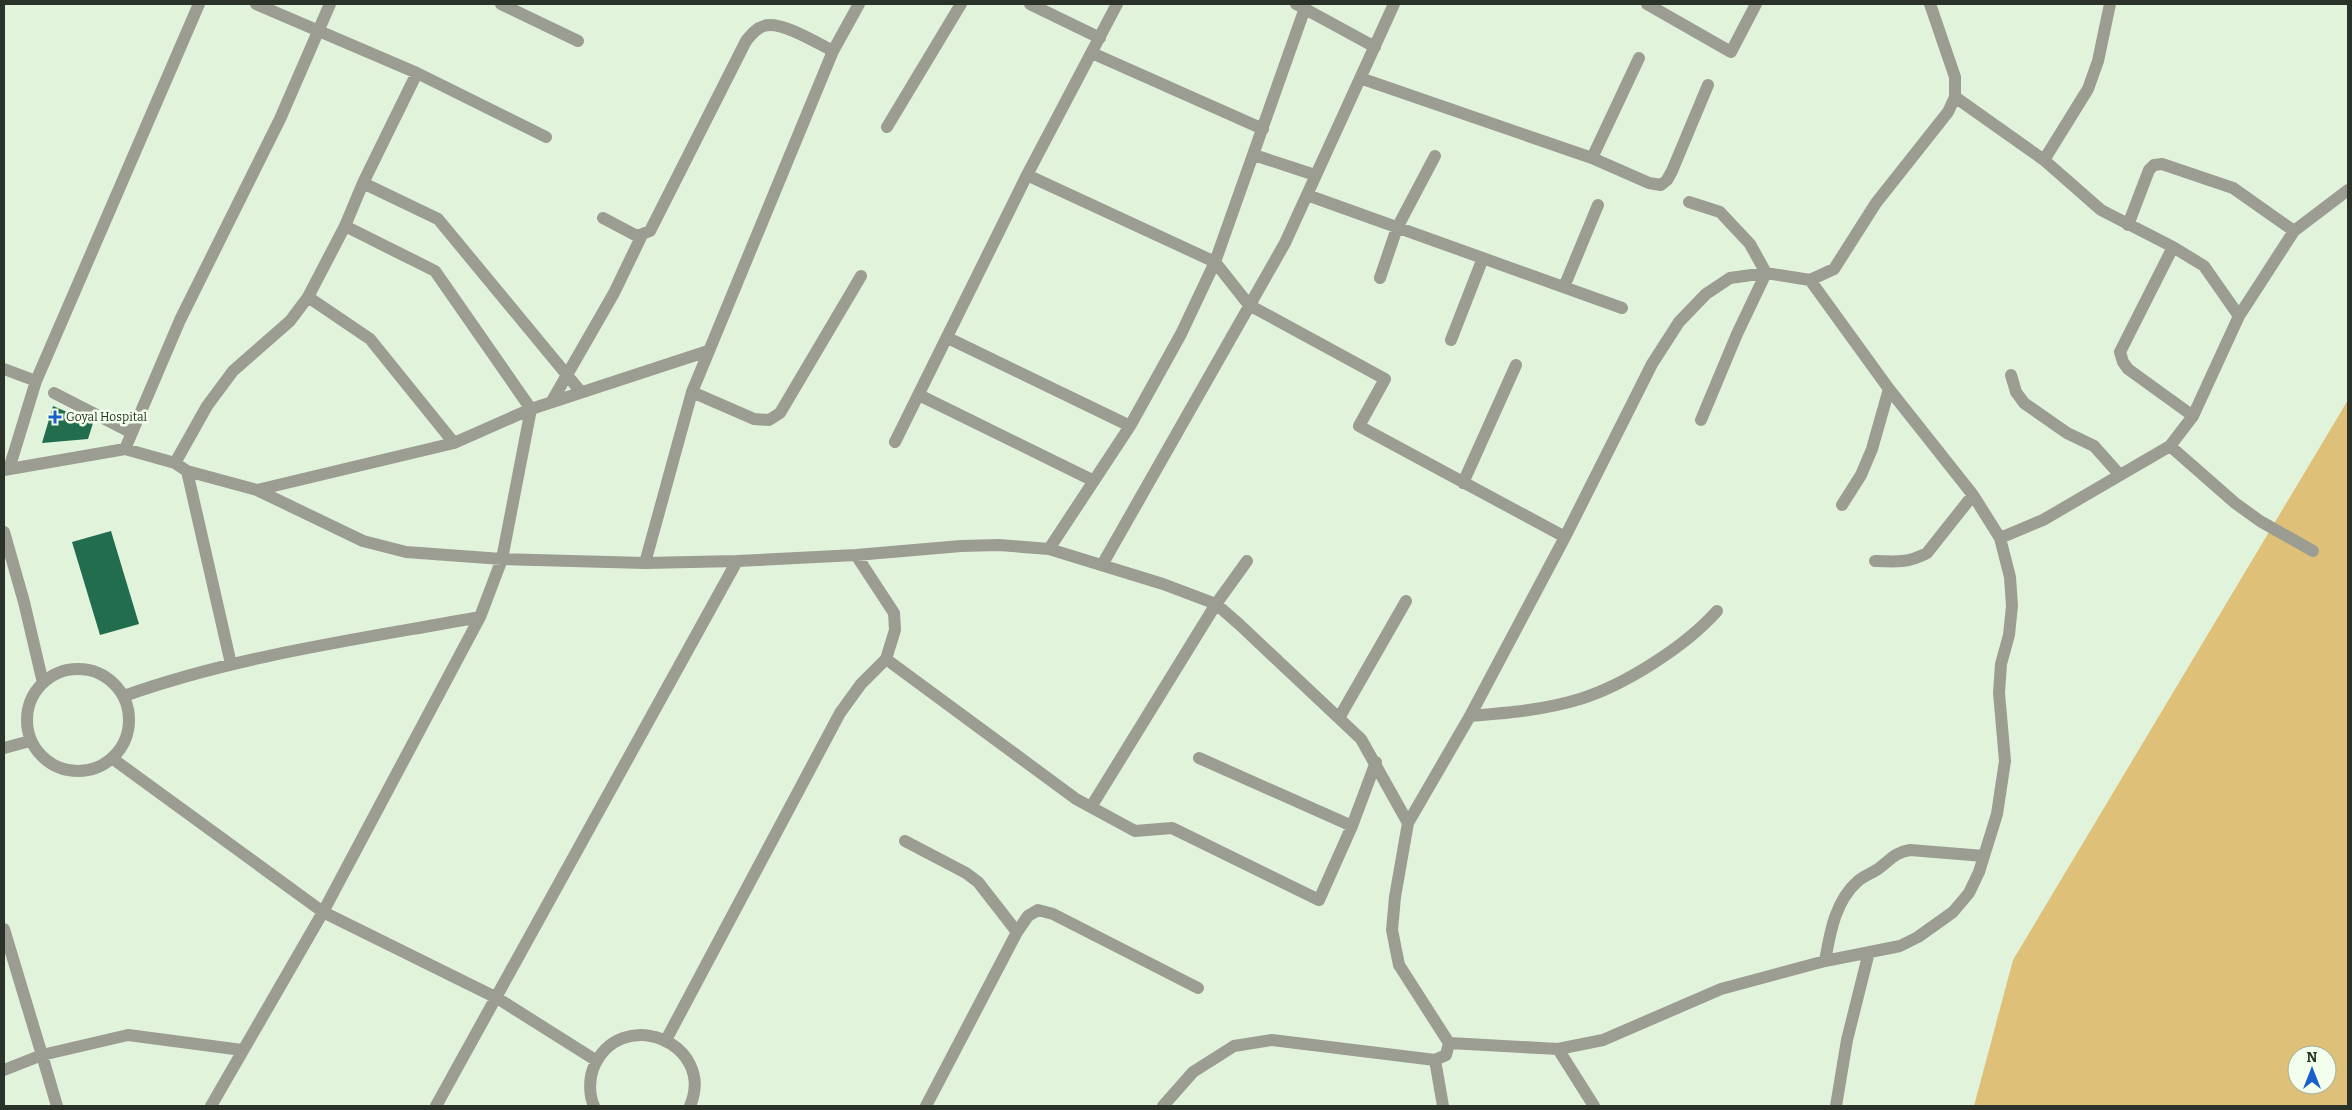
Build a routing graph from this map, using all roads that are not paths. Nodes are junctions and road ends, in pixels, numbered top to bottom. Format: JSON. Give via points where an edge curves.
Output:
{"nodes":[{"id":1,"x":256,"y":4,"type":"edge"},
{"id":2,"x":330,"y":4,"type":"edge"},
{"id":3,"x":501,"y":4,"type":"edge"},
{"id":4,"x":858,"y":4,"type":"edge"},
{"id":5,"x":962,"y":4,"type":"edge"},
{"id":6,"x":1030,"y":4,"type":"edge"},
{"id":7,"x":1118,"y":4,"type":"edge"},
{"id":8,"x":1394,"y":4,"type":"edge"},
{"id":9,"x":1647,"y":4,"type":"edge"},
{"id":10,"x":1756,"y":4,"type":"edge"},
{"id":11,"x":1930,"y":4,"type":"edge"},
{"id":12,"x":2110,"y":4,"type":"edge"},
{"id":13,"x":194,"y":5,"type":"edge"},
{"id":14,"x":1301,"y":6,"type":"edge"},
{"id":15,"x":318,"y":31,"type":"junction"},
{"id":16,"x":1100,"y":38,"type":"junction"},
{"id":17,"x":578,"y":41,"type":"dead end"},
{"id":18,"x":1375,"y":47,"type":"junction"},
{"id":19,"x":833,"y":51,"type":"junction"},
{"id":20,"x":1092,"y":53,"type":"junction"},
{"id":21,"x":1639,"y":58,"type":"dead end"},
{"id":22,"x":417,"y":73,"type":"junction"},
{"id":23,"x":1360,"y":78,"type":"junction"},
{"id":24,"x":1708,"y":85,"type":"dead end"},
{"id":25,"x":1955,"y":97,"type":"junction"},
{"id":26,"x":887,"y":127,"type":"dead end"},
{"id":27,"x":1263,"y":129,"type":"junction"},
{"id":28,"x":546,"y":137,"type":"dead end"},
{"id":29,"x":1254,"y":155,"type":"junction"},
{"id":30,"x":1434,"y":156,"type":"dead end"},
{"id":31,"x":1592,"y":158,"type":"junction"},
{"id":32,"x":2044,"y":160,"type":"junction"},
{"id":33,"x":1027,"y":175,"type":"junction"},
{"id":34,"x":1315,"y":175,"type":"junction"},
{"id":35,"x":363,"y":183,"type":"junction"},
{"id":36,"x":2348,"y":190,"type":"edge"},
{"id":37,"x":1306,"y":195,"type":"junction"},
{"id":38,"x":1689,"y":202,"type":"dead end"},
{"id":39,"x":1598,"y":205,"type":"dead end"},
{"id":40,"x":603,"y":218,"type":"dead end"},
{"id":41,"x":2128,"y":225,"type":"junction"},
{"id":42,"x":345,"y":226,"type":"junction"},
{"id":43,"x":1397,"y":228,"type":"junction"},
{"id":44,"x":2294,"y":231,"type":"junction"},
{"id":45,"x":642,"y":235,"type":"junction"},
{"id":46,"x":2173,"y":247,"type":"junction"},
{"id":47,"x":1483,"y":258,"type":"junction"},
{"id":48,"x":1216,"y":262,"type":"junction"},
{"id":49,"x":1766,"y":274,"type":"junction"},
{"id":50,"x":862,"y":276,"type":"dead end"},
{"id":51,"x":1380,"y":278,"type":"dead end"},
{"id":52,"x":1810,"y":280,"type":"junction"},
{"id":53,"x":1564,"y":287,"type":"junction"},
{"id":54,"x":308,"y":297,"type":"junction"},
{"id":55,"x":1249,"y":305,"type":"junction"},
{"id":56,"x":1622,"y":308,"type":"dead end"},
{"id":57,"x":2239,"y":316,"type":"junction"},
{"id":58,"x":948,"y":338,"type":"junction"},
{"id":59,"x":1452,"y":340,"type":"dead end"},
{"id":60,"x":708,"y":350,"type":"junction"},
{"id":61,"x":1516,"y":365,"type":"dead end"},
{"id":62,"x":4,"y":369,"type":"edge"},
{"id":63,"x":567,"y":374,"type":"junction"},
{"id":64,"x":2012,"y":375,"type":"dead end"},
{"id":65,"x":36,"y":381,"type":"junction"},
{"id":66,"x":1889,"y":389,"type":"junction"},
{"id":67,"x":581,"y":392,"type":"junction"},
{"id":68,"x":692,"y":392,"type":"junction"},
{"id":69,"x":54,"y":393,"type":"dead end"},
{"id":70,"x":919,"y":395,"type":"junction"},
{"id":71,"x":552,"y":401,"type":"junction"},
{"id":72,"x":530,"y":409,"type":"junction"},
{"id":73,"x":2192,"y":416,"type":"junction"},
{"id":74,"x":1701,"y":420,"type":"dead end"},
{"id":75,"x":1130,"y":426,"type":"junction"},
{"id":76,"x":132,"y":433,"type":"junction"},
{"id":77,"x":894,"y":442,"type":"dead end"},
{"id":78,"x":454,"y":443,"type":"junction"},
{"id":79,"x":2170,"y":446,"type":"junction"},
{"id":80,"x":125,"y":449,"type":"junction"},
{"id":81,"x":175,"y":463,"type":"junction"},
{"id":82,"x":6,"y":469,"type":"edge"},
{"id":83,"x":187,"y":471,"type":"junction"},
{"id":84,"x":2119,"y":474,"type":"junction"},
{"id":85,"x":1094,"y":481,"type":"junction"},
{"id":86,"x":1463,"y":482,"type":"junction"},
{"id":87,"x":257,"y":490,"type":"junction"},
{"id":88,"x":1973,"y":496,"type":"junction"},
{"id":89,"x":1842,"y":505,"type":"dead end"},
{"id":90,"x":4,"y":532,"type":"edge"},
{"id":91,"x":1565,"y":537,"type":"junction"},
{"id":92,"x":2000,"y":538,"type":"junction"},
{"id":93,"x":1049,"y":549,"type":"junction"},
{"id":94,"x":2313,"y":551,"type":"dead end"},
{"id":95,"x":856,"y":555,"type":"junction"},
{"id":96,"x":502,"y":559,"type":"junction"},
{"id":97,"x":1247,"y":560,"type":"dead end"},
{"id":98,"x":737,"y":561,"type":"junction"},
{"id":99,"x":1875,"y":561,"type":"dead end"},
{"id":100,"x":646,"y":563,"type":"junction"},
{"id":101,"x":1102,"y":566,"type":"junction"},
{"id":102,"x":1406,"y":601,"type":"dead end"},
{"id":103,"x":1216,"y":604,"type":"junction"},
{"id":104,"x":1717,"y":611,"type":"dead end"},
{"id":105,"x":480,"y":617,"type":"junction"},
{"id":106,"x":886,"y":659,"type":"junction"},
{"id":107,"x":232,"y":664,"type":"junction"},
{"id":108,"x":43,"y":683,"type":"junction"},
{"id":109,"x":124,"y":696,"type":"junction"},
{"id":110,"x":1470,"y":716,"type":"junction"},
{"id":111,"x":1339,"y":718,"type":"junction"},
{"id":112,"x":30,"y":741,"type":"junction"},
{"id":113,"x":4,"y":748,"type":"edge"},
{"id":114,"x":1199,"y":758,"type":"dead end"},
{"id":115,"x":113,"y":759,"type":"junction"},
{"id":116,"x":1376,"y":762,"type":"junction"},
{"id":117,"x":1091,"y":807,"type":"junction"},
{"id":118,"x":1408,"y":823,"type":"junction"},
{"id":119,"x":1352,"y":826,"type":"junction"},
{"id":120,"x":905,"y":841,"type":"dead end"},
{"id":121,"x":1984,"y":856,"type":"junction"},
{"id":122,"x":323,"y":912,"type":"junction"},
{"id":123,"x":4,"y":929,"type":"edge"},
{"id":124,"x":1017,"y":932,"type":"junction"},
{"id":125,"x":1869,"y":952,"type":"junction"},
{"id":126,"x":1825,"y":961,"type":"junction"},
{"id":127,"x":1198,"y":988,"type":"dead end"},
{"id":128,"x":497,"y":998,"type":"junction"},
{"id":129,"x":666,"y":1040,"type":"junction"},
{"id":130,"x":1449,"y":1044,"type":"junction"},
{"id":131,"x":1558,"y":1049,"type":"junction"},
{"id":132,"x":242,"y":1050,"type":"junction"},
{"id":133,"x":42,"y":1056,"type":"junction"},
{"id":134,"x":1434,"y":1060,"type":"junction"},
{"id":135,"x":597,"y":1061,"type":"junction"},
{"id":136,"x":4,"y":1070,"type":"edge"},
{"id":137,"x":57,"y":1106,"type":"edge"},
{"id":138,"x":211,"y":1106,"type":"edge"},
{"id":139,"x":436,"y":1106,"type":"edge"},
{"id":140,"x":594,"y":1106,"type":"edge"},
{"id":141,"x":690,"y":1106,"type":"edge"},
{"id":142,"x":926,"y":1106,"type":"edge"},
{"id":143,"x":1163,"y":1106,"type":"edge"},
{"id":144,"x":1443,"y":1106,"type":"edge"},
{"id":145,"x":1594,"y":1106,"type":"edge"},
{"id":146,"x":1836,"y":1106,"type":"edge"}],
"edges":[{"from":1,"to":15,"type":"street"},
{"from":2,"to":15,"type":"street"},
{"from":3,"to":17,"type":"street"},
{"from":4,"to":19,"type":"street"},
{"from":5,"to":26,"type":"street"},
{"from":6,"to":16,"type":"street"},
{"from":7,"to":16,"type":"street"},
{"from":8,"to":18,"type":"street"},
{"from":9,"to":10,"type":"street","via":[[1730,52]]},
{"from":11,"to":25,"type":"street","via":[[1955,77]]},
{"from":12,"to":32,"type":"street","via":[[2098,61],[2088,89]]},
{"from":13,"to":65,"type":"street"},
{"from":14,"to":18,"type":"street"},
{"from":14,"to":27,"type":"street"},
{"from":15,"to":22,"type":"street"},
{"from":15,"to":76,"type":"street","via":[[280,119],[180,320]]},
{"from":16,"to":20,"type":"street"},
{"from":18,"to":23,"type":"street"},
{"from":19,"to":45,"type":"street","via":[[777,24],[756,30],[746,41],[650,231]]},
{"from":19,"to":60,"type":"street"},
{"from":20,"to":27,"type":"street"},
{"from":20,"to":33,"type":"street"},
{"from":21,"to":31,"type":"street"},
{"from":22,"to":28,"type":"street"},
{"from":22,"to":35,"type":"street"},
{"from":23,"to":31,"type":"street"},
{"from":23,"to":34,"type":"street"},
{"from":24,"to":31,"type":"street","via":[[1668,180],[1660,185],[1649,183]]},
{"from":25,"to":32,"type":"street"},
{"from":25,"to":52,"type":"street","via":[[1948,112],[1876,202],[1834,269]]},
{"from":27,"to":29,"type":"street"},
{"from":29,"to":34,"type":"street"},
{"from":29,"to":48,"type":"street"},
{"from":30,"to":43,"type":"street"},
{"from":32,"to":41,"type":"street","via":[[2101,210]]},
{"from":33,"to":48,"type":"street"},
{"from":33,"to":58,"type":"street"},
{"from":34,"to":37,"type":"street"},
{"from":35,"to":42,"type":"street"},
{"from":35,"to":63,"type":"street","via":[[438,219]]},
{"from":36,"to":44,"type":"street"},
{"from":37,"to":43,"type":"street"},
{"from":37,"to":55,"type":"street","via":[[1285,243]]},
{"from":38,"to":49,"type":"street","via":[[1720,212],[1750,244]]},
{"from":39,"to":53,"type":"street"},
{"from":40,"to":45,"type":"street","via":[[630,234]]},
{"from":41,"to":44,"type":"street","via":[[2149,170],[2162,164],[2233,188]]},
{"from":41,"to":46,"type":"street"},
{"from":42,"to":54,"type":"street"},
{"from":42,"to":72,"type":"street","via":[[435,271]]},
{"from":43,"to":47,"type":"street"},
{"from":43,"to":51,"type":"street"},
{"from":44,"to":57,"type":"street"},
{"from":45,"to":63,"type":"street","via":[[614,293]]},
{"from":46,"to":57,"type":"street","via":[[2204,266]]},
{"from":46,"to":73,"type":"street","via":[[2120,352],[2128,369]]},
{"from":47,"to":53,"type":"street"},
{"from":47,"to":59,"type":"street"},
{"from":48,"to":55,"type":"street"},
{"from":48,"to":75,"type":"street"},
{"from":49,"to":52,"type":"street"},
{"from":49,"to":74,"type":"street"},
{"from":49,"to":91,"type":"street","via":[[1730,278],[1706,294],[1679,322],[1652,364]]},
{"from":50,"to":68,"type":"street","via":[[780,413],[769,420],[754,419]]},
{"from":52,"to":66,"type":"street"},
{"from":53,"to":56,"type":"street"},
{"from":54,"to":78,"type":"street","via":[[370,339]]},
{"from":54,"to":81,"type":"street","via":[[290,321],[233,371],[207,406]]},
{"from":55,"to":86,"type":"street","via":[[1385,379],[1359,426]]},
{"from":55,"to":101,"type":"street"},
{"from":57,"to":73,"type":"street"},
{"from":58,"to":70,"type":"street"},
{"from":58,"to":75,"type":"street"},
{"from":60,"to":67,"type":"street"},
{"from":60,"to":68,"type":"street"},
{"from":61,"to":86,"type":"street"},
{"from":62,"to":65,"type":"street"},
{"from":63,"to":67,"type":"street"},
{"from":63,"to":71,"type":"street"},
{"from":64,"to":84,"type":"street","via":[[2016,392],[2024,403],[2067,433],[2094,446]]},
{"from":65,"to":82,"type":"street"},
{"from":66,"to":88,"type":"street"},
{"from":66,"to":89,"type":"street","via":[[1872,449],[1861,476]]},
{"from":67,"to":71,"type":"street"},
{"from":68,"to":100,"type":"street"},
{"from":69,"to":76,"type":"street"},
{"from":70,"to":77,"type":"street"},
{"from":70,"to":85,"type":"street"},
{"from":71,"to":72,"type":"street"},
{"from":72,"to":78,"type":"street"},
{"from":72,"to":96,"type":"street"},
{"from":73,"to":79,"type":"street"},
{"from":75,"to":85,"type":"street"},
{"from":76,"to":80,"type":"street"},
{"from":78,"to":87,"type":"street"},
{"from":79,"to":84,"type":"street"},
{"from":79,"to":94,"type":"street","via":[[2235,503]]},
{"from":80,"to":81,"type":"street"},
{"from":80,"to":82,"type":"street"},
{"from":81,"to":83,"type":"street"},
{"from":83,"to":87,"type":"street"},
{"from":83,"to":107,"type":"street"},
{"from":84,"to":92,"type":"street","via":[[2043,520]]},
{"from":85,"to":93,"type":"street"},
{"from":86,"to":91,"type":"street"},
{"from":87,"to":96,"type":"street","via":[[363,541],[406,552]]},
{"from":88,"to":92,"type":"street"},
{"from":88,"to":99,"type":"street","via":[[1926,553],[1904,562]]},
{"from":90,"to":108,"type":"street"},
{"from":91,"to":110,"type":"street"},
{"from":92,"to":121,"type":"street","via":[[2010,577],[2012,606],[1999,692],[2005,761],[1997,814]]},
{"from":93,"to":95,"type":"street","via":[[990,545]]},
{"from":93,"to":101,"type":"street"},
{"from":95,"to":98,"type":"street"},
{"from":95,"to":106,"type":"street","via":[[894,613],[895,630]]},
{"from":96,"to":100,"type":"street"},
{"from":96,"to":105,"type":"street"},
{"from":97,"to":103,"type":"street"},
{"from":98,"to":100,"type":"street"},
{"from":98,"to":128,"type":"street"},
{"from":101,"to":103,"type":"street"},
{"from":102,"to":111,"type":"street"},
{"from":103,"to":111,"type":"street"},
{"from":103,"to":117,"type":"street"},
{"from":104,"to":110,"type":"street","via":[[1700,630],[1611,686],[1546,707]]},
{"from":105,"to":107,"type":"street"},
{"from":105,"to":122,"type":"street"},
{"from":106,"to":117,"type":"street"},
{"from":106,"to":129,"type":"street","via":[[861,684],[840,713]]},
{"from":107,"to":109,"type":"street"},
{"from":108,"to":109,"type":"street","via":[[71,669],[87,669],[102,674]]},
{"from":108,"to":112,"type":"street","via":[[27,710]]},
{"from":109,"to":115,"type":"street","via":[[130,713],[130,730],[124,746]]},
{"from":110,"to":118,"type":"street"},
{"from":111,"to":116,"type":"street","via":[[1361,739]]},
{"from":112,"to":113,"type":"street"},
{"from":112,"to":115,"type":"street","via":[[45,760],[67,771],[92,770]]},
{"from":114,"to":119,"type":"street"},
{"from":115,"to":122,"type":"street"},
{"from":116,"to":118,"type":"street"},
{"from":116,"to":119,"type":"street"},
{"from":117,"to":119,"type":"street","via":[[1135,831],[1172,828],[1319,900]]},
{"from":118,"to":130,"type":"street","via":[[1394,897],[1392,930],[1399,965]]},
{"from":120,"to":124,"type":"street","via":[[972,878]]},
{"from":121,"to":125,"type":"street","via":[[1969,893],[1953,912],[1900,946]]},
{"from":121,"to":126,"type":"street","via":[[1910,850],[1892,856],[1858,881],[1844,898],[1831,928]]},
{"from":122,"to":128,"type":"street"},
{"from":122,"to":132,"type":"street"},
{"from":123,"to":133,"type":"street"},
{"from":124,"to":127,"type":"street","via":[[1028,916],[1038,910],[1046,911]]},
{"from":124,"to":142,"type":"street"},
{"from":125,"to":126,"type":"street"},
{"from":125,"to":146,"type":"street","via":[[1847,1040]]},
{"from":126,"to":131,"type":"street","via":[[1720,989],[1603,1040]]},
{"from":128,"to":135,"type":"street"},
{"from":128,"to":139,"type":"street"},
{"from":129,"to":135,"type":"street","via":[[650,1035],[627,1037],[606,1048]]},
{"from":129,"to":141,"type":"street","via":[[680,1050],[690,1064],[694,1081]]},
{"from":130,"to":131,"type":"street"},
{"from":130,"to":134,"type":"street","via":[[1446,1055]]},
{"from":131,"to":145,"type":"street"},
{"from":132,"to":133,"type":"street","via":[[128,1035]]},
{"from":132,"to":138,"type":"street"},
{"from":133,"to":136,"type":"street"},
{"from":133,"to":137,"type":"street"},
{"from":134,"to":143,"type":"street","via":[[1272,1040],[1234,1046],[1193,1072]]},
{"from":134,"to":144,"type":"street"},
{"from":135,"to":140,"type":"street","via":[[591,1074],[590,1089]]}]}
